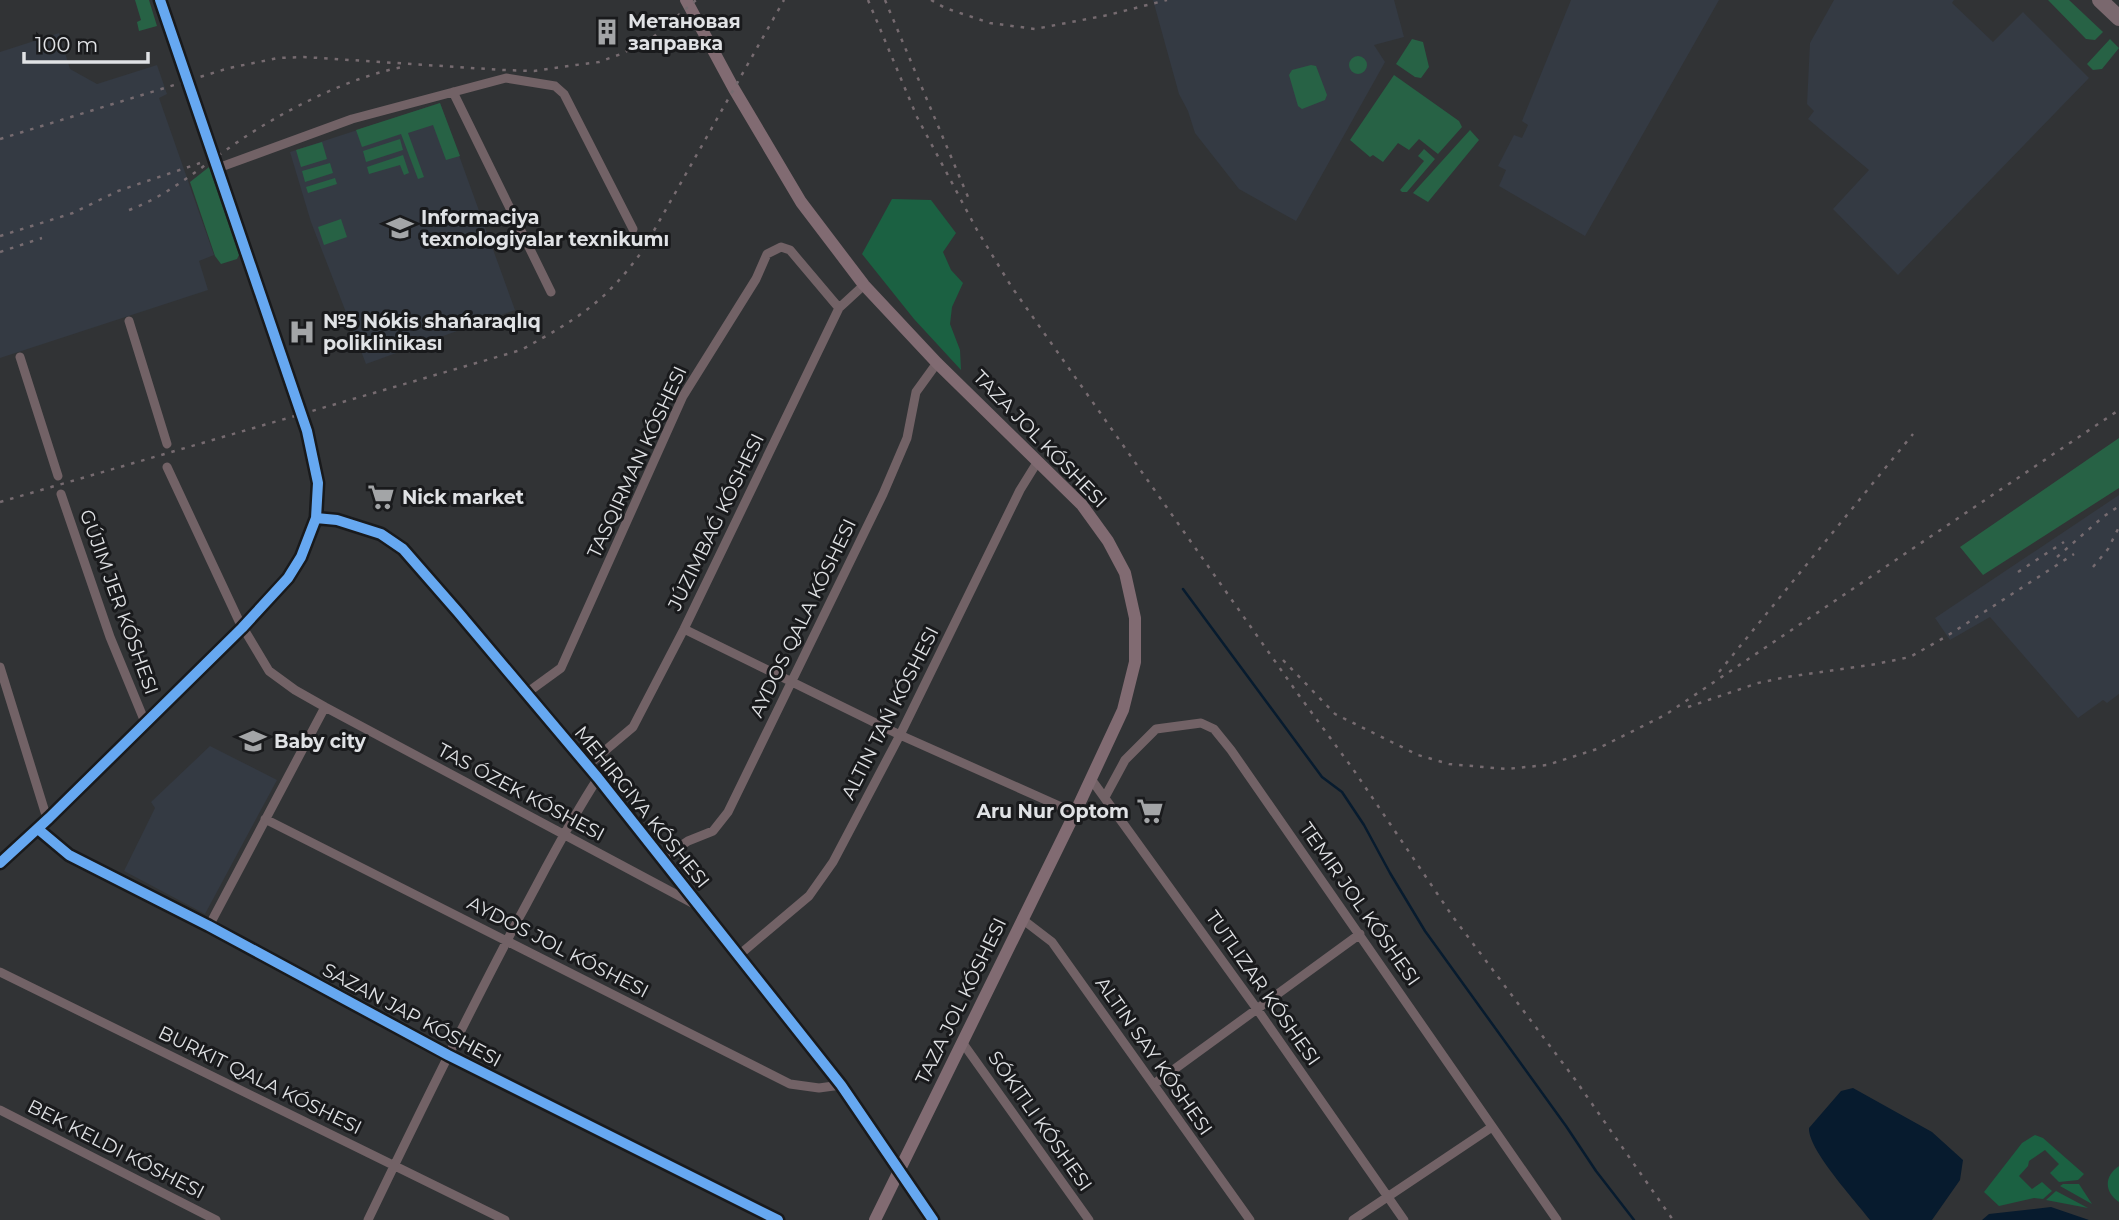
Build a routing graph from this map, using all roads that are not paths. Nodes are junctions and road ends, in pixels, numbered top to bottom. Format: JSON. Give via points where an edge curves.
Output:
{"nodes":[{"id":1,"x":160,"y":0,"type":"edge"},
{"id":2,"x":686,"y":0,"type":"edge"},
{"id":3,"x":2100,"y":0,"type":"edge"},
{"id":4,"x":2119,"y":18,"type":"edge"},
{"id":5,"x":453,"y":92,"type":"junction"},
{"id":6,"x":218,"y":168,"type":"junction"},
{"id":7,"x":633,"y":229,"type":"dead end"},
{"id":8,"x":864,"y":285,"type":"junction"},
{"id":9,"x":551,"y":292,"type":"dead end"},
{"id":10,"x":839,"y":308,"type":"junction"},
{"id":11,"x":129,"y":321,"type":"dead end"},
{"id":12,"x":20,"y":357,"type":"dead end"},
{"id":13,"x":937,"y":363,"type":"junction"},
{"id":14,"x":167,"y":444,"type":"dead end"},
{"id":15,"x":1038,"y":461,"type":"junction"},
{"id":16,"x":167,"y":467,"type":"dead end"},
{"id":17,"x":58,"y":476,"type":"dead end"},
{"id":18,"x":61,"y":494,"type":"dead end"},
{"id":19,"x":316,"y":518,"type":"junction"},
{"id":20,"x":242,"y":628,"type":"junction"},
{"id":21,"x":684,"y":629,"type":"junction"},
{"id":22,"x":0,"y":667,"type":"edge"},
{"id":23,"x":790,"y":682,"type":"junction"},
{"id":24,"x":528,"y":692,"type":"junction"},
{"id":25,"x":324,"y":707,"type":"junction"},
{"id":26,"x":145,"y":722,"type":"junction"},
{"id":27,"x":900,"y":735,"type":"junction"},
{"id":28,"x":588,"y":765,"type":"junction"},
{"id":29,"x":598,"y":778,"type":"junction"},
{"id":30,"x":1091,"y":779,"type":"junction"},
{"id":31,"x":1105,"y":797,"type":"junction"},
{"id":32,"x":1074,"y":813,"type":"junction"},
{"id":33,"x":49,"y":818,"type":"junction"},
{"id":34,"x":265,"y":819,"type":"junction"},
{"id":35,"x":38,"y":828,"type":"junction"},
{"id":36,"x":564,"y":835,"type":"junction"},
{"id":37,"x":662,"y":859,"type":"junction"},
{"id":38,"x":0,"y":863,"type":"edge"},
{"id":39,"x":701,"y":908,"type":"junction"},
{"id":40,"x":1023,"y":919,"type":"junction"},
{"id":41,"x":209,"y":926,"type":"junction"},
{"id":42,"x":1360,"y":934,"type":"junction"},
{"id":43,"x":507,"y":941,"type":"junction"},
{"id":44,"x":739,"y":955,"type":"junction"},
{"id":45,"x":0,"y":972,"type":"edge"},
{"id":46,"x":1257,"y":1009,"type":"junction"},
{"id":47,"x":962,"y":1042,"type":"junction"},
{"id":48,"x":448,"y":1055,"type":"junction"},
{"id":49,"x":1154,"y":1084,"type":"junction"},
{"id":50,"x":841,"y":1085,"type":"junction"},
{"id":51,"x":0,"y":1110,"type":"edge"},
{"id":52,"x":1492,"y":1127,"type":"junction"},
{"id":53,"x":394,"y":1166,"type":"junction"},
{"id":54,"x":899,"y":1170,"type":"junction"},
{"id":55,"x":1387,"y":1196,"type":"junction"},
{"id":56,"x":216,"y":1220,"type":"edge"},
{"id":57,"x":368,"y":1220,"type":"edge"},
{"id":58,"x":505,"y":1220,"type":"edge"},
{"id":59,"x":778,"y":1220,"type":"edge"},
{"id":60,"x":875,"y":1220,"type":"edge"},
{"id":61,"x":933,"y":1220,"type":"edge"},
{"id":62,"x":1089,"y":1220,"type":"edge"},
{"id":63,"x":1250,"y":1220,"type":"edge"},
{"id":64,"x":1353,"y":1220,"type":"edge"},
{"id":65,"x":1404,"y":1220,"type":"edge"},
{"id":66,"x":1557,"y":1220,"type":"edge"}],
"edges":[{"from":1,"to":6,"type":"street"},
{"from":2,"to":8,"type":"main road","name":"TAZA JOL KÓSHESI","via":[[801,202]]},
{"from":3,"to":4,"type":"highway"},
{"from":5,"to":6,"type":"street","via":[[352,119]]},
{"from":5,"to":7,"type":"street","via":[[506,78],[555,86],[564,94]]},
{"from":5,"to":9,"type":"street"},
{"from":6,"to":19,"type":"street","via":[[307,431],[318,483]]},
{"from":8,"to":10,"type":"street","name":"JÚZIMBAǴ KÓSHESI"},
{"from":8,"to":13,"type":"main road","name":"TAZA JOL KÓSHESI"},
{"from":10,"to":21,"type":"street","name":"JÚZIMBAǴ KÓSHESI"},
{"from":10,"to":24,"type":"street","via":[[790,250],[781,247],[767,254],[683,396],[561,668]]},
{"from":11,"to":14,"type":"street"},
{"from":12,"to":17,"type":"street"},
{"from":13,"to":15,"type":"main road","name":"TAZA JOL KÓSHESI"},
{"from":13,"to":23,"type":"street","name":"AYDOS QALA KÓSHESI","via":[[916,392],[906,438],[883,494]]},
{"from":15,"to":27,"type":"street"},
{"from":15,"to":30,"type":"main road","name":"TAZA JOL KÓSHESI","via":[[1082,505],[1108,541],[1125,573],[1135,618],[1135,662],[1123,710]]},
{"from":16,"to":20,"type":"street","name":"TAS ÓZEK KÓSHESI"},
{"from":18,"to":26,"type":"street","name":"GÚJIM JER KÓSHESI"},
{"from":19,"to":20,"type":"street","via":[[288,578]]},
{"from":19,"to":24,"type":"street","name":"MEHIRGIYA KÓSHESI","via":[[381,534],[403,549]]},
{"from":20,"to":25,"type":"street","name":"TAS ÓZEK KÓSHESI","via":[[269,671]]},
{"from":20,"to":26,"type":"street"},
{"from":21,"to":23,"type":"street"},
{"from":21,"to":28,"type":"street","name":"JÚZIMBAǴ KÓSHESI","via":[[633,727]]},
{"from":22,"to":33,"type":"street"},
{"from":23,"to":27,"type":"street"},
{"from":23,"to":37,"type":"street","name":"AYDOS QALA KÓSHESI","via":[[728,812],[713,831]]},
{"from":24,"to":28,"type":"street","name":"MEHIRGIYA KÓSHESI"},
{"from":25,"to":34,"type":"street"},
{"from":25,"to":36,"type":"street","name":"TAS ÓZEK KÓSHESI"},
{"from":26,"to":33,"type":"street"},
{"from":27,"to":32,"type":"street"},
{"from":27,"to":44,"type":"street","via":[[833,862],[809,896]]},
{"from":28,"to":29,"type":"street","name":"MEHIRGIYA KÓSHESI"},
{"from":29,"to":36,"type":"street"},
{"from":29,"to":37,"type":"street","name":"MEHIRGIYA KÓSHESI"},
{"from":30,"to":31,"type":"street"},
{"from":30,"to":32,"type":"main road","name":"TAZA JOL KÓSHESI"},
{"from":31,"to":42,"type":"street","name":"TEMIR JOL KÓSHESI","via":[[1125,760],[1156,729],[1201,723],[1214,729]]},
{"from":31,"to":46,"type":"street"},
{"from":32,"to":40,"type":"main road","name":"TAZA JOL KÓSHESI"},
{"from":33,"to":35,"type":"street"},
{"from":34,"to":41,"type":"street"},
{"from":34,"to":43,"type":"street","name":"AYDOS JOL KÓSHESI"},
{"from":35,"to":38,"type":"street"},
{"from":35,"to":41,"type":"street","name":"SAZAN JAP KÓSHESI","via":[[69,855]]},
{"from":36,"to":39,"type":"street","name":"TAS ÓZEK KÓSHESI"},
{"from":36,"to":43,"type":"street"},
{"from":37,"to":39,"type":"street","name":"MEHIRGIYA KÓSHESI"},
{"from":39,"to":44,"type":"street","name":"MEHIRGIYA KÓSHESI"},
{"from":40,"to":47,"type":"main road","name":"TAZA JOL KÓSHESI"},
{"from":40,"to":49,"type":"street","via":[[1052,942]]},
{"from":41,"to":48,"type":"street","name":"SAZAN JAP KÓSHESI"},
{"from":42,"to":46,"type":"street"},
{"from":42,"to":52,"type":"street","name":"TEMIR JOL KÓSHESI"},
{"from":43,"to":48,"type":"street"},
{"from":43,"to":50,"type":"street","name":"AYDOS JOL KÓSHESI","via":[[790,1084]]},
{"from":44,"to":50,"type":"street","name":"MEHIRGIYA KÓSHESI"},
{"from":45,"to":53,"type":"street","name":"BURKIT QALA KÓSHESI"},
{"from":46,"to":49,"type":"street"},
{"from":46,"to":55,"type":"street"},
{"from":47,"to":54,"type":"main road","name":"TAZA JOL KÓSHESI"},
{"from":47,"to":62,"type":"street","name":"SÓKITLI KÓSHESI"},
{"from":48,"to":53,"type":"street"},
{"from":48,"to":59,"type":"street","name":"SAZAN JAP KÓSHESI"},
{"from":49,"to":63,"type":"street"},
{"from":50,"to":54,"type":"street","name":"MEHIRGIYA KÓSHESI"},
{"from":51,"to":56,"type":"street","name":"BEK KELDI KÓSHESI"},
{"from":52,"to":55,"type":"street"},
{"from":52,"to":66,"type":"street","name":"TEMIR JOL KÓSHESI"},
{"from":53,"to":57,"type":"street"},
{"from":53,"to":58,"type":"street","name":"BURKIT QALA KÓSHESI"},
{"from":54,"to":60,"type":"main road","name":"TAZA JOL KÓSHESI"},
{"from":54,"to":61,"type":"street","name":"MEHIRGIYA KÓSHESI"},
{"from":55,"to":64,"type":"street"},
{"from":55,"to":65,"type":"street"}]}
